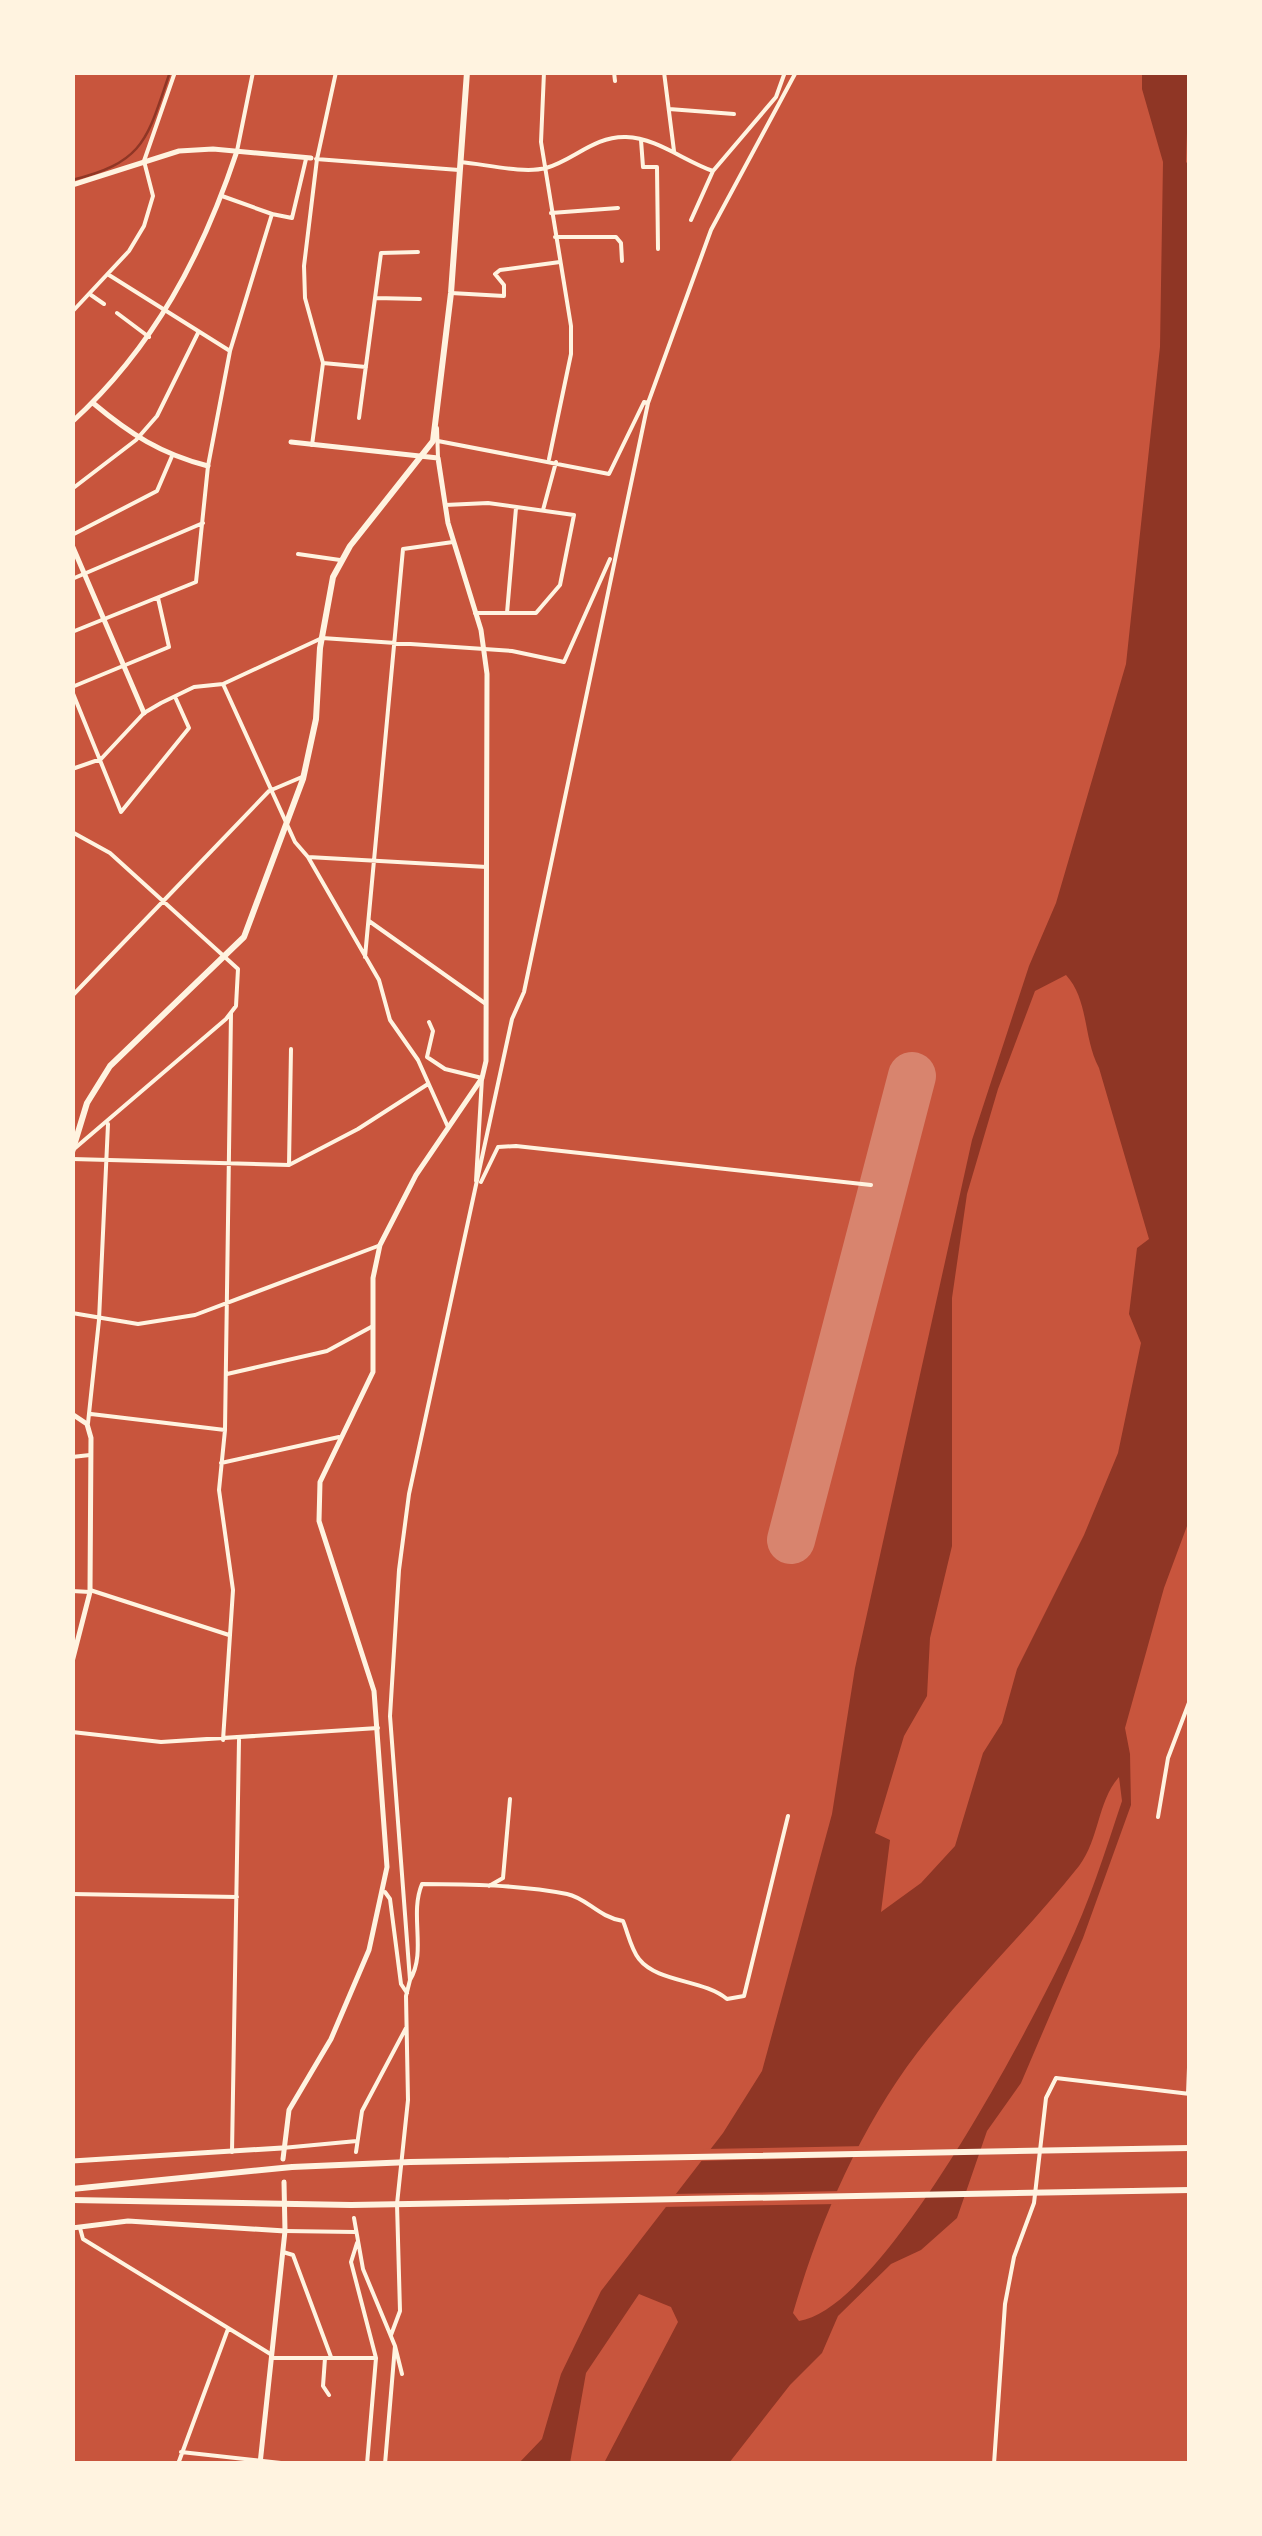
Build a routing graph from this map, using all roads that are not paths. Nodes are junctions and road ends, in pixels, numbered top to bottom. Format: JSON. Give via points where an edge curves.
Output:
{"nodes":[{"id":1,"x":175,"y":72,"type":"edge"},
{"id":2,"x":253,"y":72,"type":"edge"},
{"id":3,"x":336,"y":72,"type":"edge"},
{"id":4,"x":467,"y":72,"type":"edge"},
{"id":5,"x":544,"y":72,"type":"edge"},
{"id":6,"x":614,"y":72,"type":"edge"},
{"id":7,"x":664,"y":72,"type":"edge"},
{"id":8,"x":785,"y":72,"type":"edge"},
{"id":9,"x":796,"y":72,"type":"edge"},
{"id":10,"x":615,"y":82,"type":"dead end"},
{"id":11,"x":778,"y":99,"type":"junction"},
{"id":12,"x":669,"y":109,"type":"junction"},
{"id":13,"x":734,"y":114,"type":"dead end"},
{"id":14,"x":641,"y":140,"type":"junction"},
{"id":15,"x":237,"y":151,"type":"junction"},
{"id":16,"x":674,"y":151,"type":"junction"},
{"id":17,"x":312,"y":158,"type":"junction"},
{"id":18,"x":144,"y":161,"type":"junction"},
{"id":19,"x":460,"y":166,"type":"junction"},
{"id":20,"x":545,"y":168,"type":"junction"},
{"id":21,"x":713,"y":170,"type":"junction"},
{"id":22,"x":72,"y":185,"type":"edge"},
{"id":23,"x":222,"y":196,"type":"junction"},
{"id":24,"x":618,"y":208,"type":"dead end"},
{"id":25,"x":550,"y":213,"type":"junction"},
{"id":26,"x":272,"y":214,"type":"junction"},
{"id":27,"x":691,"y":220,"type":"dead end"},
{"id":28,"x":556,"y":237,"type":"junction"},
{"id":29,"x":658,"y":249,"type":"dead end"},
{"id":30,"x":418,"y":252,"type":"dead end"},
{"id":31,"x":560,"y":262,"type":"junction"},
{"id":32,"x":622,"y":262,"type":"dead end"},
{"id":33,"x":109,"y":274,"type":"junction"},
{"id":34,"x":451,"y":293,"type":"junction"},
{"id":35,"x":90,"y":294,"type":"junction"},
{"id":36,"x":374,"y":298,"type":"junction"},
{"id":37,"x":420,"y":299,"type":"dead end"},
{"id":38,"x":104,"y":304,"type":"dead end"},
{"id":39,"x":72,"y":312,"type":"edge"},
{"id":40,"x":117,"y":314,"type":"dead end"},
{"id":41,"x":166,"y":314,"type":"junction"},
{"id":42,"x":198,"y":333,"type":"junction"},
{"id":43,"x":149,"y":337,"type":"junction"},
{"id":44,"x":230,"y":351,"type":"junction"},
{"id":45,"x":322,"y":362,"type":"junction"},
{"id":46,"x":366,"y":367,"type":"junction"},
{"id":47,"x":648,"y":402,"type":"junction"},
{"id":48,"x":93,"y":403,"type":"junction"},
{"id":49,"x":359,"y":418,"type":"dead end"},
{"id":50,"x":72,"y":422,"type":"edge"},
{"id":51,"x":437,"y":428,"type":"junction"},
{"id":52,"x":136,"y":440,"type":"junction"},
{"id":53,"x":438,"y":441,"type":"junction"},
{"id":54,"x":291,"y":442,"type":"dead end"},
{"id":55,"x":312,"y":445,"type":"junction"},
{"id":56,"x":172,"y":456,"type":"junction"},
{"id":57,"x":424,"y":456,"type":"junction"},
{"id":58,"x":438,"y":458,"type":"junction"},
{"id":59,"x":549,"y":459,"type":"junction"},
{"id":60,"x":556,"y":462,"type":"junction"},
{"id":61,"x":208,"y":466,"type":"junction"},
{"id":62,"x":72,"y":489,"type":"edge"},
{"id":63,"x":445,"y":505,"type":"junction"},
{"id":64,"x":516,"y":507,"type":"junction"},
{"id":65,"x":543,"y":510,"type":"junction"},
{"id":66,"x":203,"y":523,"type":"junction"},
{"id":67,"x":72,"y":535,"type":"edge"},
{"id":68,"x":453,"y":542,"type":"junction"},
{"id":69,"x":72,"y":545,"type":"edge"},
{"id":70,"x":615,"y":548,"type":"junction"},
{"id":71,"x":298,"y":554,"type":"dead end"},
{"id":72,"x":340,"y":560,"type":"junction"},
{"id":73,"x":84,"y":574,"type":"junction"},
{"id":74,"x":72,"y":578,"type":"edge"},
{"id":75,"x":158,"y":597,"type":"junction"},
{"id":76,"x":475,"y":613,"type":"junction"},
{"id":77,"x":507,"y":613,"type":"junction"},
{"id":78,"x":104,"y":618,"type":"junction"},
{"id":79,"x":72,"y":632,"type":"edge"},
{"id":80,"x":322,"y":638,"type":"junction"},
{"id":81,"x":394,"y":643,"type":"junction"},
{"id":82,"x":484,"y":649,"type":"junction"},
{"id":83,"x":124,"y":665,"type":"junction"},
{"id":84,"x":223,"y":684,"type":"junction"},
{"id":85,"x":72,"y":689,"type":"edge"},
{"id":86,"x":175,"y":697,"type":"junction"},
{"id":87,"x":144,"y":713,"type":"junction"},
{"id":88,"x":101,"y":759,"type":"junction"},
{"id":89,"x":72,"y":770,"type":"edge"},
{"id":90,"x":304,"y":776,"type":"junction"},
{"id":91,"x":269,"y":792,"type":"junction"},
{"id":92,"x":288,"y":825,"type":"junction"},
{"id":93,"x":72,"y":832,"type":"edge"},
{"id":94,"x":308,"y":857,"type":"junction"},
{"id":95,"x":376,"y":864,"type":"junction"},
{"id":96,"x":487,"y":868,"type":"junction"},
{"id":97,"x":163,"y":900,"type":"junction"},
{"id":98,"x":370,"y":921,"type":"junction"},
{"id":99,"x":225,"y":957,"type":"junction"},
{"id":100,"x":365,"y":957,"type":"junction"},
{"id":101,"x":72,"y":996,"type":"edge"},
{"id":102,"x":486,"y":1004,"type":"junction"},
{"id":103,"x":231,"y":1013,"type":"junction"},
{"id":104,"x":429,"y":1022,"type":"dead end"},
{"id":105,"x":291,"y":1049,"type":"dead end"},
{"id":106,"x":482,"y":1078,"type":"junction"},
{"id":107,"x":428,"y":1084,"type":"junction"},
{"id":108,"x":108,"y":1124,"type":"junction"},
{"id":109,"x":449,"y":1129,"type":"junction"},
{"id":110,"x":73,"y":1154,"type":"edge"},
{"id":111,"x":106,"y":1161,"type":"junction"},
{"id":112,"x":228,"y":1165,"type":"junction"},
{"id":113,"x":289,"y":1165,"type":"junction"},
{"id":114,"x":871,"y":1184,"type":"dead end"},
{"id":115,"x":478,"y":1186,"type":"junction"},
{"id":116,"x":380,"y":1245,"type":"junction"},
{"id":117,"x":226,"y":1303,"type":"junction"},
{"id":118,"x":72,"y":1313,"type":"edge"},
{"id":119,"x":99,"y":1320,"type":"junction"},
{"id":120,"x":373,"y":1326,"type":"junction"},
{"id":121,"x":225,"y":1375,"type":"junction"},
{"id":122,"x":72,"y":1414,"type":"edge"},
{"id":123,"x":91,"y":1414,"type":"junction"},
{"id":124,"x":88,"y":1424,"type":"junction"},
{"id":125,"x":225,"y":1430,"type":"junction"},
{"id":126,"x":338,"y":1436,"type":"junction"},
{"id":127,"x":90,"y":1455,"type":"junction"},
{"id":128,"x":72,"y":1457,"type":"edge"},
{"id":129,"x":221,"y":1463,"type":"junction"},
{"id":130,"x":72,"y":1591,"type":"edge"},
{"id":131,"x":90,"y":1591,"type":"junction"},
{"id":132,"x":228,"y":1635,"type":"junction"},
{"id":133,"x":72,"y":1662,"type":"edge"},
{"id":134,"x":1190,"y":1700,"type":"edge"},
{"id":135,"x":378,"y":1728,"type":"junction"},
{"id":136,"x":72,"y":1732,"type":"edge"},
{"id":137,"x":223,"y":1740,"type":"junction"},
{"id":138,"x":239,"y":1740,"type":"junction"},
{"id":139,"x":510,"y":1799,"type":"dead end"},
{"id":140,"x":788,"y":1816,"type":"dead end"},
{"id":141,"x":1158,"y":1817,"type":"dead end"},
{"id":142,"x":484,"y":1887,"type":"junction"},
{"id":143,"x":385,"y":1892,"type":"junction"},
{"id":144,"x":72,"y":1894,"type":"edge"},
{"id":145,"x":237,"y":1898,"type":"junction"},
{"id":146,"x":410,"y":1980,"type":"junction"},
{"id":147,"x":407,"y":1993,"type":"junction"},
{"id":148,"x":406,"y":2026,"type":"junction"},
{"id":149,"x":1190,"y":2041,"type":"edge"},
{"id":150,"x":1189,"y":2094,"type":"edge"},
{"id":151,"x":357,"y":2141,"type":"junction"},
{"id":152,"x":282,"y":2148,"type":"junction"},
{"id":153,"x":1190,"y":2148,"type":"edge"},
{"id":154,"x":232,"y":2152,"type":"junction"},
{"id":155,"x":356,"y":2152,"type":"dead end"},
{"id":156,"x":283,"y":2158,"type":"dead end"},
{"id":157,"x":72,"y":2161,"type":"edge"},
{"id":158,"x":400,"y":2163,"type":"junction"},
{"id":159,"x":284,"y":2182,"type":"dead end"},
{"id":160,"x":72,"y":2189,"type":"edge"},
{"id":161,"x":1190,"y":2190,"type":"edge"},
{"id":162,"x":72,"y":2200,"type":"edge"},
{"id":163,"x":401,"y":2204,"type":"junction"},
{"id":164,"x":354,"y":2218,"type":"dead end"},
{"id":165,"x":76,"y":2228,"type":"edge"},
{"id":166,"x":285,"y":2231,"type":"junction"},
{"id":167,"x":355,"y":2232,"type":"junction"},
{"id":168,"x":356,"y":2243,"type":"junction"},
{"id":169,"x":282,"y":2252,"type":"junction"},
{"id":170,"x":228,"y":2329,"type":"junction"},
{"id":171,"x":390,"y":2335,"type":"junction"},
{"id":172,"x":395,"y":2346,"type":"junction"},
{"id":173,"x":272,"y":2357,"type":"junction"},
{"id":174,"x":328,"y":2358,"type":"junction"},
{"id":175,"x":376,"y":2358,"type":"junction"},
{"id":176,"x":402,"y":2374,"type":"dead end"},
{"id":177,"x":329,"y":2395,"type":"dead end"},
{"id":178,"x":181,"y":2452,"type":"junction"},
{"id":179,"x":260,"y":2463,"type":"edge"},
{"id":180,"x":178,"y":2464,"type":"edge"},
{"id":181,"x":290,"y":2464,"type":"edge"},
{"id":182,"x":367,"y":2464,"type":"edge"},
{"id":183,"x":384,"y":2464,"type":"edge"},
{"id":184,"x":994,"y":2464,"type":"edge"}],
"edges":[{"from":1,"to":18,"type":"street"},
{"from":2,"to":15,"type":"street"},
{"from":3,"to":17,"type":"street"},
{"from":4,"to":19,"type":"main road"},
{"from":5,"to":20,"type":"street"},
{"from":6,"to":10,"type":"street"},
{"from":7,"to":12,"type":"street"},
{"from":8,"to":11,"type":"street"},
{"from":9,"to":11,"type":"street"},
{"from":11,"to":21,"type":"street"},
{"from":11,"to":47,"type":"street","via":[[706,242]]},
{"from":12,"to":13,"type":"street"},
{"from":12,"to":16,"type":"street"},
{"from":14,"to":16,"type":"street"},
{"from":14,"to":20,"type":"street","via":[[604,140]]},
{"from":14,"to":29,"type":"street","via":[[643,167],[658,167]]},
{"from":15,"to":17,"type":"main road"},
{"from":15,"to":18,"type":"main road","via":[[179,151]]},
{"from":15,"to":23,"type":"main road"},
{"from":16,"to":21,"type":"street"},
{"from":17,"to":19,"type":"street"},
{"from":17,"to":26,"type":"street","via":[[292,218]]},
{"from":17,"to":45,"type":"street","via":[[305,298]]},
{"from":18,"to":22,"type":"main road"},
{"from":18,"to":33,"type":"street","via":[[151,209]]},
{"from":19,"to":20,"type":"street"},
{"from":19,"to":34,"type":"main road"},
{"from":20,"to":25,"type":"street"},
{"from":21,"to":27,"type":"street"},
{"from":23,"to":26,"type":"street"},
{"from":23,"to":41,"type":"main road"},
{"from":24,"to":25,"type":"street"},
{"from":25,"to":28,"type":"street"},
{"from":26,"to":44,"type":"street"},
{"from":28,"to":31,"type":"street"},
{"from":28,"to":32,"type":"street","via":[[616,237]]},
{"from":30,"to":36,"type":"street","via":[[380,252]]},
{"from":31,"to":34,"type":"street","via":[[500,270],[495,274],[504,296]]},
{"from":31,"to":59,"type":"street","via":[[571,354]]},
{"from":33,"to":35,"type":"street"},
{"from":33,"to":41,"type":"street"},
{"from":34,"to":51,"type":"main road"},
{"from":35,"to":38,"type":"street"},
{"from":35,"to":39,"type":"street"},
{"from":36,"to":37,"type":"street"},
{"from":36,"to":46,"type":"street"},
{"from":40,"to":43,"type":"street"},
{"from":41,"to":42,"type":"street"},
{"from":41,"to":43,"type":"main road"},
{"from":42,"to":44,"type":"street"},
{"from":42,"to":52,"type":"street","via":[[156,416]]},
{"from":43,"to":48,"type":"main road"},
{"from":44,"to":61,"type":"street"},
{"from":45,"to":46,"type":"street"},
{"from":45,"to":55,"type":"street"},
{"from":46,"to":49,"type":"street"},
{"from":47,"to":60,"type":"street","via":[[608,474]]},
{"from":47,"to":70,"type":"street"},
{"from":48,"to":50,"type":"main road"},
{"from":48,"to":52,"type":"main road"},
{"from":51,"to":53,"type":"street"},
{"from":51,"to":57,"type":"main road"},
{"from":52,"to":56,"type":"main road"},
{"from":52,"to":62,"type":"street"},
{"from":53,"to":58,"type":"street"},
{"from":53,"to":59,"type":"street"},
{"from":54,"to":55,"type":"main road"},
{"from":55,"to":57,"type":"main road"},
{"from":56,"to":61,"type":"main road"},
{"from":56,"to":67,"type":"street","via":[[157,491]]},
{"from":57,"to":58,"type":"main road"},
{"from":57,"to":72,"type":"main road"},
{"from":58,"to":63,"type":"main road"},
{"from":59,"to":60,"type":"street"},
{"from":60,"to":65,"type":"street"},
{"from":61,"to":66,"type":"street"},
{"from":63,"to":64,"type":"street"},
{"from":63,"to":68,"type":"main road"},
{"from":64,"to":65,"type":"street"},
{"from":64,"to":77,"type":"street"},
{"from":65,"to":77,"type":"street","via":[[574,514],[560,585],[536,614]]},
{"from":66,"to":73,"type":"street"},
{"from":66,"to":75,"type":"street","via":[[196,582]]},
{"from":68,"to":76,"type":"main road"},
{"from":68,"to":81,"type":"street","via":[[403,549]]},
{"from":69,"to":73,"type":"main road"},
{"from":70,"to":82,"type":"street","via":[[564,662]]},
{"from":70,"to":115,"type":"street"},
{"from":71,"to":72,"type":"street"},
{"from":72,"to":80,"type":"main road"},
{"from":73,"to":74,"type":"street"},
{"from":73,"to":78,"type":"main road"},
{"from":75,"to":78,"type":"street"},
{"from":75,"to":83,"type":"street","via":[[169,647]]},
{"from":76,"to":77,"type":"street"},
{"from":76,"to":82,"type":"main road"},
{"from":78,"to":79,"type":"street"},
{"from":78,"to":83,"type":"main road"},
{"from":80,"to":81,"type":"street"},
{"from":80,"to":84,"type":"street"},
{"from":80,"to":90,"type":"main road"},
{"from":81,"to":82,"type":"street"},
{"from":81,"to":95,"type":"street"},
{"from":82,"to":96,"type":"main road"},
{"from":83,"to":85,"type":"street"},
{"from":83,"to":87,"type":"main road"},
{"from":84,"to":86,"type":"street"},
{"from":84,"to":91,"type":"street"},
{"from":85,"to":88,"type":"street"},
{"from":86,"to":87,"type":"street"},
{"from":86,"to":88,"type":"street","via":[[189,728],[122,812]]},
{"from":87,"to":88,"type":"street"},
{"from":88,"to":89,"type":"street"},
{"from":90,"to":91,"type":"street"},
{"from":90,"to":92,"type":"main road"},
{"from":91,"to":92,"type":"street"},
{"from":91,"to":97,"type":"street"},
{"from":92,"to":94,"type":"street"},
{"from":92,"to":99,"type":"main road","via":[[244,936]]},
{"from":93,"to":97,"type":"street","via":[[100,845]]},
{"from":94,"to":95,"type":"street"},
{"from":94,"to":100,"type":"street"},
{"from":95,"to":96,"type":"street"},
{"from":95,"to":98,"type":"street"},
{"from":96,"to":102,"type":"main road"},
{"from":97,"to":99,"type":"street"},
{"from":97,"to":101,"type":"street"},
{"from":98,"to":100,"type":"street"},
{"from":98,"to":102,"type":"street"},
{"from":99,"to":103,"type":"street","via":[[238,969]]},
{"from":99,"to":110,"type":"main road","via":[[110,1066],[87,1103]]},
{"from":100,"to":107,"type":"street","via":[[390,1020]]},
{"from":102,"to":106,"type":"main road"},
{"from":103,"to":108,"type":"street"},
{"from":103,"to":112,"type":"street"},
{"from":104,"to":106,"type":"street","via":[[427,1057]]},
{"from":105,"to":113,"type":"street"},
{"from":106,"to":109,"type":"main road"},
{"from":106,"to":115,"type":"street"},
{"from":107,"to":109,"type":"street"},
{"from":107,"to":113,"type":"street"},
{"from":108,"to":110,"type":"street"},
{"from":108,"to":111,"type":"street"},
{"from":109,"to":116,"type":"main road","via":[[416,1174]]},
{"from":110,"to":111,"type":"street"},
{"from":111,"to":112,"type":"street"},
{"from":111,"to":119,"type":"street"},
{"from":112,"to":113,"type":"street"},
{"from":112,"to":117,"type":"street"},
{"from":114,"to":115,"type":"street","via":[[516,1146],[498,1148]]},
{"from":115,"to":146,"type":"street","via":[[410,1494],[394,1632],[390,1716]]},
{"from":116,"to":117,"type":"street"},
{"from":116,"to":120,"type":"main road"},
{"from":117,"to":119,"type":"street","via":[[138,1324]]},
{"from":117,"to":121,"type":"street"},
{"from":118,"to":119,"type":"street"},
{"from":119,"to":123,"type":"street"},
{"from":120,"to":121,"type":"street","via":[[327,1351]]},
{"from":120,"to":126,"type":"main road","via":[[373,1372]]},
{"from":121,"to":125,"type":"street"},
{"from":122,"to":124,"type":"main road"},
{"from":123,"to":124,"type":"street"},
{"from":123,"to":125,"type":"street"},
{"from":124,"to":127,"type":"main road"},
{"from":125,"to":129,"type":"street"},
{"from":126,"to":129,"type":"street"},
{"from":126,"to":135,"type":"main road","via":[[320,1482],[318,1521],[374,1692]]},
{"from":127,"to":128,"type":"street"},
{"from":127,"to":131,"type":"main road"},
{"from":129,"to":132,"type":"street","via":[[232,1575]]},
{"from":130,"to":131,"type":"street"},
{"from":131,"to":132,"type":"street"},
{"from":131,"to":133,"type":"main road"},
{"from":132,"to":137,"type":"street"},
{"from":134,"to":141,"type":"street","via":[[1168,1758]]},
{"from":135,"to":138,"type":"street"},
{"from":135,"to":143,"type":"main road"},
{"from":136,"to":137,"type":"street","via":[[139,1742]]},
{"from":137,"to":138,"type":"street"},
{"from":138,"to":145,"type":"street"},
{"from":139,"to":142,"type":"street","via":[[502,1878]]},
{"from":140,"to":142,"type":"street","via":[[744,1996],[727,1999],[711,1986],[649,1968],[637,1957],[623,1921],[602,1918],[571,1894]]},
{"from":142,"to":146,"type":"street","via":[[422,1884],[418,1967]]},
{"from":143,"to":147,"type":"street"},
{"from":143,"to":152,"type":"main road","via":[[369,1950],[331,2039],[290,2110]]},
{"from":144,"to":145,"type":"street"},
{"from":145,"to":154,"type":"street"},
{"from":146,"to":147,"type":"street"},
{"from":147,"to":148,"type":"street"},
{"from":148,"to":151,"type":"street","via":[[362,2111]]},
{"from":148,"to":158,"type":"street","via":[[408,2100]]},
{"from":149,"to":150,"type":"street"},
{"from":150,"to":184,"type":"street","via":[[1056,2078],[1046,2098],[1034,2203],[1005,2304]]},
{"from":151,"to":152,"type":"street"},
{"from":151,"to":155,"type":"street"},
{"from":152,"to":154,"type":"main road"},
{"from":152,"to":156,"type":"main road"},
{"from":153,"to":158,"type":"main road"},
{"from":154,"to":157,"type":"main road"},
{"from":158,"to":160,"type":"main road"},
{"from":158,"to":163,"type":"street"},
{"from":159,"to":166,"type":"main road"},
{"from":161,"to":163,"type":"main road"},
{"from":162,"to":163,"type":"main road"},
{"from":163,"to":171,"type":"street","via":[[400,2310]]},
{"from":164,"to":167,"type":"street"},
{"from":165,"to":166,"type":"main road","via":[[128,2221]]},
{"from":165,"to":170,"type":"street"},
{"from":166,"to":167,"type":"street"},
{"from":166,"to":169,"type":"main road"},
{"from":167,"to":168,"type":"street"},
{"from":168,"to":171,"type":"street"},
{"from":168,"to":175,"type":"street","via":[[351,2262]]},
{"from":169,"to":173,"type":"main road"},
{"from":169,"to":174,"type":"street","via":[[293,2254]]},
{"from":170,"to":173,"type":"street"},
{"from":170,"to":178,"type":"street"},
{"from":171,"to":172,"type":"street"},
{"from":172,"to":176,"type":"street"},
{"from":172,"to":183,"type":"street"},
{"from":173,"to":174,"type":"street"},
{"from":173,"to":179,"type":"main road"},
{"from":174,"to":175,"type":"street"},
{"from":174,"to":177,"type":"street","via":[[323,2386]]},
{"from":175,"to":182,"type":"street"},
{"from":178,"to":179,"type":"street"},
{"from":178,"to":180,"type":"street"},
{"from":179,"to":181,"type":"street"}]}
